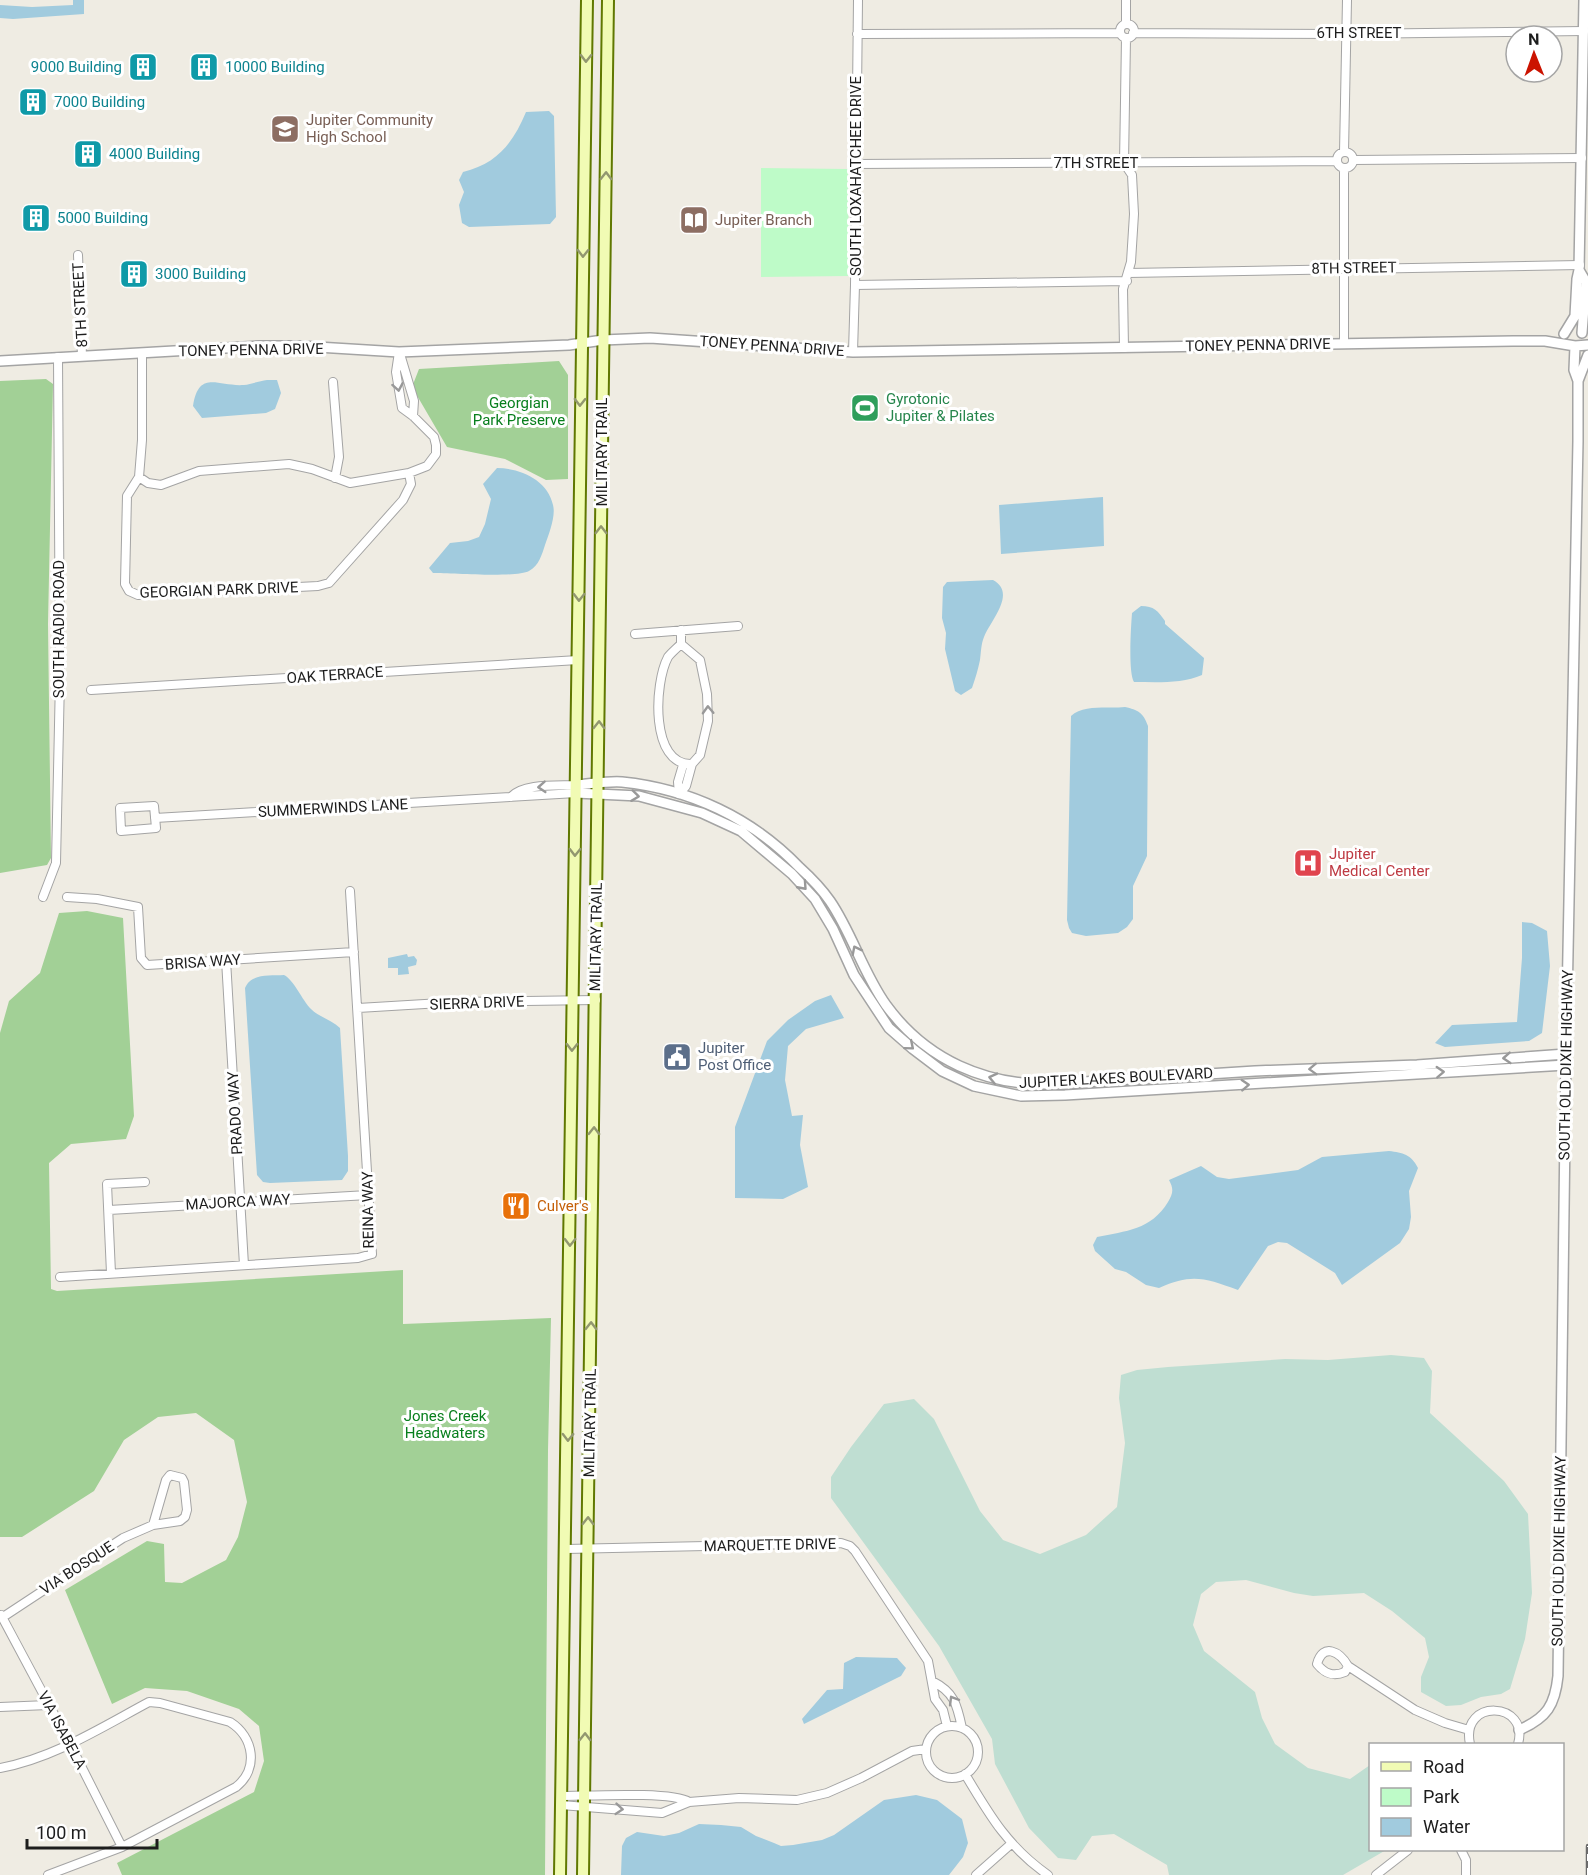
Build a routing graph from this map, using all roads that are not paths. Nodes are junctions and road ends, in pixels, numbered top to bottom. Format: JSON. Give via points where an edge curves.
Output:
{"nodes":[{"id":1,"x":587,"y":0,"type":"edge"},
{"id":2,"x":608,"y":0,"type":"edge"},
{"id":3,"x":858,"y":0,"type":"edge"},
{"id":4,"x":1126,"y":0,"type":"edge"},
{"id":5,"x":1347,"y":0,"type":"edge"},
{"id":6,"x":1584,"y":0,"type":"edge"},
{"id":7,"x":1126,"y":24,"type":"junction"},
{"id":8,"x":1584,"y":31,"type":"junction"},
{"id":9,"x":1133,"y":33,"type":"junction"},
{"id":10,"x":857,"y":34,"type":"junction"},
{"id":11,"x":1347,"y":34,"type":"junction"},
{"id":12,"x":1123,"y":35,"type":"junction"},
{"id":13,"x":1344,"y":152,"type":"junction"},
{"id":14,"x":1582,"y":158,"type":"junction"},
{"id":15,"x":1353,"y":160,"type":"junction"},
{"id":16,"x":1337,"y":161,"type":"junction"},
{"id":17,"x":1125,"y":163,"type":"junction"},
{"id":18,"x":856,"y":164,"type":"junction"},
{"id":19,"x":1344,"y":169,"type":"junction"},
{"id":20,"x":78,"y":255,"type":"dead end"},
{"id":21,"x":1580,"y":267,"type":"junction"},
{"id":22,"x":1344,"y":268,"type":"junction"},
{"id":23,"x":1128,"y":277,"type":"junction"},
{"id":24,"x":855,"y":285,"type":"junction"},
{"id":25,"x":1585,"y":333,"type":"edge"},
{"id":26,"x":1564,"y":334,"type":"junction"},
{"id":27,"x":603,"y":340,"type":"junction"},
{"id":28,"x":1545,"y":341,"type":"junction"},
{"id":29,"x":581,"y":344,"type":"junction"},
{"id":30,"x":1344,"y":344,"type":"junction"},
{"id":31,"x":1588,"y":345,"type":"edge"},
{"id":32,"x":1575,"y":346,"type":"junction"},
{"id":33,"x":1124,"y":348,"type":"junction"},
{"id":34,"x":399,"y":352,"type":"junction"},
{"id":35,"x":853,"y":352,"type":"junction"},
{"id":36,"x":142,"y":353,"type":"junction"},
{"id":37,"x":1588,"y":355,"type":"edge"},
{"id":38,"x":82,"y":356,"type":"junction"},
{"id":39,"x":58,"y":357,"type":"junction"},
{"id":40,"x":0,"y":361,"type":"edge"},
{"id":41,"x":1578,"y":381,"type":"junction"},
{"id":42,"x":333,"y":382,"type":"dead end"},
{"id":43,"x":413,"y":416,"type":"junction"},
{"id":44,"x":409,"y":472,"type":"junction"},
{"id":45,"x":139,"y":477,"type":"junction"},
{"id":46,"x":335,"y":478,"type":"junction"},
{"id":47,"x":738,"y":626,"type":"dead end"},
{"id":48,"x":681,"y":630,"type":"junction"},
{"id":49,"x":635,"y":634,"type":"dead end"},
{"id":50,"x":681,"y":644,"type":"junction"},
{"id":51,"x":578,"y":660,"type":"junction"},
{"id":52,"x":91,"y":690,"type":"dead end"},
{"id":53,"x":692,"y":764,"type":"junction"},
{"id":54,"x":683,"y":765,"type":"junction"},
{"id":55,"x":576,"y":789,"type":"junction"},
{"id":56,"x":597,"y":789,"type":"junction"},
{"id":57,"x":679,"y":794,"type":"junction"},
{"id":58,"x":155,"y":818,"type":"junction"},
{"id":59,"x":350,"y":891,"type":"dead end"},
{"id":60,"x":43,"y":897,"type":"dead end"},
{"id":61,"x":67,"y":897,"type":"dead end"},
{"id":62,"x":354,"y":952,"type":"junction"},
{"id":63,"x":226,"y":960,"type":"junction"},
{"id":64,"x":573,"y":1000,"type":"junction"},
{"id":65,"x":596,"y":1000,"type":"junction"},
{"id":66,"x":358,"y":1008,"type":"junction"},
{"id":67,"x":1566,"y":1054,"type":"junction"},
{"id":68,"x":1566,"y":1065,"type":"junction"},
{"id":69,"x":145,"y":1182,"type":"dead end"},
{"id":70,"x":368,"y":1195,"type":"junction"},
{"id":71,"x":240,"y":1202,"type":"junction"},
{"id":72,"x":109,"y":1210,"type":"junction"},
{"id":73,"x":244,"y":1265,"type":"junction"},
{"id":74,"x":111,"y":1273,"type":"junction"},
{"id":75,"x":60,"y":1277,"type":"dead end"},
{"id":76,"x":153,"y":1525,"type":"junction"},
{"id":77,"x":566,"y":1549,"type":"junction"},
{"id":78,"x":588,"y":1549,"type":"junction"},
{"id":79,"x":2,"y":1616,"type":"edge"},
{"id":80,"x":1348,"y":1666,"type":"dead end"},
{"id":81,"x":932,"y":1681,"type":"junction"},
{"id":82,"x":48,"y":1705,"type":"junction"},
{"id":83,"x":0,"y":1707,"type":"edge"},
{"id":84,"x":947,"y":1726,"type":"junction"},
{"id":85,"x":962,"y":1728,"type":"junction"},
{"id":86,"x":1469,"y":1730,"type":"junction"},
{"id":87,"x":1519,"y":1730,"type":"junction"},
{"id":88,"x":1470,"y":1743,"type":"edge"},
{"id":89,"x":1518,"y":1743,"type":"edge"},
{"id":90,"x":70,"y":1744,"type":"junction"},
{"id":91,"x":926,"y":1749,"type":"junction"},
{"id":92,"x":0,"y":1768,"type":"edge"},
{"id":93,"x":965,"y":1774,"type":"junction"},
{"id":94,"x":561,"y":1800,"type":"junction"},
{"id":95,"x":584,"y":1801,"type":"junction"},
{"id":96,"x":689,"y":1802,"type":"junction"},
{"id":97,"x":1011,"y":1844,"type":"junction"},
{"id":98,"x":122,"y":1847,"type":"junction"},
{"id":99,"x":1407,"y":1851,"type":"edge"},
{"id":100,"x":1462,"y":1851,"type":"edge"},
{"id":101,"x":48,"y":1875,"type":"edge"},
{"id":102,"x":560,"y":1875,"type":"edge"},
{"id":103,"x":583,"y":1875,"type":"edge"},
{"id":104,"x":976,"y":1875,"type":"edge"},
{"id":105,"x":1048,"y":1875,"type":"edge"},
{"id":106,"x":1376,"y":1875,"type":"edge"},
{"id":107,"x":1466,"y":1875,"type":"edge"}],
"edges":[{"from":1,"to":29,"type":"main road","name":"MILITARY TRAIL","one_way":true},
{"from":27,"to":2,"type":"main road","name":"MILITARY TRAIL","one_way":true},
{"from":3,"to":10,"type":"street","name":"SOUTH LOXAHATCHEE DRIVE"},
{"from":4,"to":7,"type":"street"},
{"from":5,"to":11,"type":"street"},
{"from":6,"to":8,"type":"street"},
{"from":7,"to":9,"type":"street"},
{"from":7,"to":12,"type":"street","via":[[1122,26]]},
{"from":8,"to":11,"type":"street","name":"6TH STREET"},
{"from":8,"to":14,"type":"street"},
{"from":9,"to":11,"type":"street","name":"6TH STREET"},
{"from":9,"to":12,"type":"street"},
{"from":10,"to":12,"type":"street"},
{"from":10,"to":18,"type":"street","name":"SOUTH LOXAHATCHEE DRIVE"},
{"from":11,"to":13,"type":"street"},
{"from":12,"to":17,"type":"street"},
{"from":13,"to":15,"type":"street"},
{"from":13,"to":16,"type":"street"},
{"from":14,"to":15,"type":"street"},
{"from":14,"to":21,"type":"street"},
{"from":15,"to":19,"type":"street"},
{"from":16,"to":17,"type":"street","name":"7TH STREET"},
{"from":16,"to":19,"type":"street"},
{"from":17,"to":18,"type":"street","name":"7TH STREET"},
{"from":17,"to":23,"type":"street","via":[[1134,188]]},
{"from":18,"to":24,"type":"street","name":"SOUTH LOXAHATCHEE DRIVE"},
{"from":19,"to":22,"type":"street"},
{"from":20,"to":38,"type":"street","name":"8TH STREET"},
{"from":21,"to":22,"type":"street","name":"8TH STREET"},
{"from":21,"to":25,"type":"street","via":[[1586,282]]},
{"from":21,"to":26,"type":"street","via":[[1575,316]]},
{"from":22,"to":23,"type":"street","name":"8TH STREET"},
{"from":22,"to":30,"type":"street"},
{"from":23,"to":24,"type":"street","name":"8TH STREET"},
{"from":23,"to":33,"type":"street","via":[[1124,289]]},
{"from":24,"to":35,"type":"street","name":"SOUTH LOXAHATCHEE DRIVE"},
{"from":25,"to":26,"type":"street","name":"TONEY PENNA DRIVE"},
{"from":26,"to":28,"type":"street","name":"TONEY PENNA DRIVE"},
{"from":27,"to":29,"type":"street","name":"TONEY PENNA DRIVE"},
{"from":27,"to":35,"type":"street","name":"TONEY PENNA DRIVE","via":[[673,338]]},
{"from":56,"to":27,"type":"main road","name":"MILITARY TRAIL","one_way":true},
{"from":28,"to":30,"type":"street","name":"TONEY PENNA DRIVE"},
{"from":28,"to":32,"type":"street","name":"TONEY PENNA DRIVE"},
{"from":29,"to":34,"type":"street","name":"TONEY PENNA DRIVE"},
{"from":29,"to":51,"type":"main road","name":"MILITARY TRAIL","one_way":true},
{"from":30,"to":33,"type":"street","name":"TONEY PENNA DRIVE"},
{"from":31,"to":32,"type":"street","name":"TONEY PENNA DRIVE"},
{"from":32,"to":41,"type":"street","name":"SOUTH OLD DIXIE HIGHWAY","via":[[1574,370]]},
{"from":33,"to":35,"type":"street","name":"TONEY PENNA DRIVE"},
{"from":34,"to":36,"type":"street","name":"TONEY PENNA DRIVE","via":[[259,346]]},
{"from":34,"to":43,"type":"street","via":[[414,401]]},
{"from":34,"to":43,"type":"street","one_way":true,"via":[[396,372],[402,408]]},
{"from":36,"to":38,"type":"street","name":"TONEY PENNA DRIVE"},
{"from":36,"to":45,"type":"street","name":"GEORGIAN PARK DRIVE"},
{"from":37,"to":41,"type":"street","name":"SOUTH OLD DIXIE HIGHWAY"},
{"from":38,"to":39,"type":"street","name":"TONEY PENNA DRIVE"},
{"from":39,"to":40,"type":"street","name":"TONEY PENNA DRIVE"},
{"from":39,"to":60,"type":"street","name":"SOUTH RADIO ROAD","via":[[60,679],[56,863]]},
{"from":41,"to":67,"type":"street","name":"SOUTH OLD DIXIE HIGHWAY"},
{"from":42,"to":46,"type":"street","via":[[339,458]]},
{"from":43,"to":44,"type":"street","via":[[434,437],[436,454],[427,466]]},
{"from":44,"to":45,"type":"street","name":"GEORGIAN PARK DRIVE","via":[[411,484],[403,500],[329,583],[138,595],[125,584],[127,496]]},
{"from":44,"to":46,"type":"street","via":[[350,483]]},
{"from":45,"to":46,"type":"street","via":[[161,485],[199,471],[289,464]]},
{"from":47,"to":48,"type":"street"},
{"from":48,"to":49,"type":"street"},
{"from":48,"to":50,"type":"street"},
{"from":53,"to":50,"type":"street","one_way":true,"via":[[700,755],[708,721],[707,694],[700,660]]},
{"from":50,"to":54,"type":"street","via":[[668,657],[657,705],[667,748]]},
{"from":51,"to":52,"type":"street","name":"OAK TERRACE"},
{"from":51,"to":55,"type":"main road","name":"MILITARY TRAIL"},
{"from":53,"to":54,"type":"street"},
{"from":53,"to":57,"type":"street","via":[[686,786]]},
{"from":54,"to":57,"type":"street"},
{"from":55,"to":56,"type":"street","name":"JUPITER LAKES BOULEVARD"},
{"from":55,"to":58,"type":"street","name":"SUMMERWINDS LANE","via":[[511,797]]},
{"from":55,"to":64,"type":"main road","name":"MILITARY TRAIL","one_way":true},
{"from":56,"to":57,"type":"street","name":"JUPITER LAKES BOULEVARD","via":[[621,782]]},
{"from":56,"to":65,"type":"main road","name":"MILITARY TRAIL"},
{"from":56,"to":68,"type":"street","name":"JUPITER LAKES BOULEVARD","one_way":true,"via":[[702,813],[741,831],[815,899],[854,975],[889,1028],[942,1071],[974,1086],[1021,1096],[1065,1095]]},
{"from":67,"to":57,"type":"street","name":"JUPITER LAKES BOULEVARD","one_way":true,"via":[[1040,1084],[978,1075],[942,1058],[886,1006],[830,901],[790,856],[748,823]]},
{"from":58,"to":58,"type":"street","via":[[156,828],[121,831],[120,808],[154,806]]},
{"from":59,"to":62,"type":"street","name":"REINA WAY"},
{"from":61,"to":63,"type":"street","name":"BRISA WAY","via":[[97,898],[138,907],[141,958],[147,965]]},
{"from":62,"to":63,"type":"street","name":"BRISA WAY"},
{"from":62,"to":66,"type":"street","name":"REINA WAY"},
{"from":63,"to":71,"type":"street","name":"PRADO WAY"},
{"from":64,"to":65,"type":"street","name":"SIERRA DRIVE"},
{"from":64,"to":66,"type":"street","name":"SIERRA DRIVE"},
{"from":64,"to":77,"type":"main road","name":"MILITARY TRAIL","one_way":true},
{"from":78,"to":65,"type":"main road","name":"MILITARY TRAIL","one_way":true},
{"from":66,"to":70,"type":"street","name":"REINA WAY"},
{"from":67,"to":68,"type":"street","name":"SOUTH OLD DIXIE HIGHWAY"},
{"from":68,"to":87,"type":"street","name":"SOUTH OLD DIXIE HIGHWAY","via":[[1558,1676],[1556,1695],[1544,1716]]},
{"from":69,"to":72,"type":"street","via":[[107,1184]]},
{"from":70,"to":71,"type":"street","name":"MAJORCA WAY"},
{"from":70,"to":73,"type":"street","name":"REINA WAY","via":[[372,1254]]},
{"from":71,"to":72,"type":"street","name":"MAJORCA WAY"},
{"from":71,"to":73,"type":"street","name":"PRADO WAY"},
{"from":72,"to":74,"type":"street"},
{"from":73,"to":74,"type":"street","name":"REINA WAY"},
{"from":74,"to":75,"type":"street","name":"REINA WAY"},
{"from":76,"to":76,"type":"street","name":"VIA BOSQUE","via":[[180,1521],[185,1516],[182,1478],[170,1475],[166,1480]]},
{"from":76,"to":79,"type":"street","name":"VIA BOSQUE","via":[[123,1538]]},
{"from":77,"to":78,"type":"street","name":"MARQUETTE DRIVE"},
{"from":77,"to":94,"type":"main road","name":"MILITARY TRAIL"},
{"from":78,"to":81,"type":"street","name":"MARQUETTE DRIVE","via":[[841,1543],[850,1546],[927,1661]]},
{"from":95,"to":78,"type":"main road","name":"MILITARY TRAIL","one_way":true},
{"from":79,"to":82,"type":"street","name":"VIA ISABELA"},
{"from":80,"to":86,"type":"street","via":[[1415,1710]]},
{"from":81,"to":84,"type":"street","name":"MARQUETTE DRIVE"},
{"from":85,"to":81,"type":"street","name":"MARQUETTE DRIVE","one_way":true,"via":[[952,1696]]},
{"from":82,"to":83,"type":"street"},
{"from":82,"to":90,"type":"street","name":"VIA ISABELA"},
{"from":84,"to":85,"type":"street"},
{"from":84,"to":91,"type":"street","via":[[932,1735]]},
{"from":85,"to":93,"type":"street","via":[[974,1738],[978,1753],[976,1762]]},
{"from":86,"to":87,"type":"street","via":[[1481,1714],[1498,1710],[1511,1716]]},
{"from":86,"to":88,"type":"street"},
{"from":87,"to":89,"type":"street"},
{"from":90,"to":92,"type":"street","via":[[36,1759]]},
{"from":90,"to":98,"type":"street","name":"VIA ISABELA"},
{"from":90,"to":98,"type":"street","via":[[149,1702],[230,1722],[247,1737],[251,1766],[244,1781]]},
{"from":91,"to":93,"type":"street","via":[[935,1772],[950,1778]]},
{"from":91,"to":96,"type":"street","via":[[912,1751],[861,1778],[797,1800],[739,1798]]},
{"from":93,"to":97,"type":"street"},
{"from":94,"to":95,"type":"street"},
{"from":94,"to":102,"type":"main road","name":"MILITARY TRAIL"},
{"from":95,"to":96,"type":"street","via":[[647,1796],[683,1798]]},
{"from":95,"to":96,"type":"street","one_way":true,"via":[[662,1813]]},
{"from":95,"to":103,"type":"main road","name":"MILITARY TRAIL"},
{"from":97,"to":104,"type":"street"},
{"from":97,"to":105,"type":"street"},
{"from":98,"to":101,"type":"street"},
{"from":99,"to":106,"type":"street"},
{"from":100,"to":107,"type":"street"}]}
